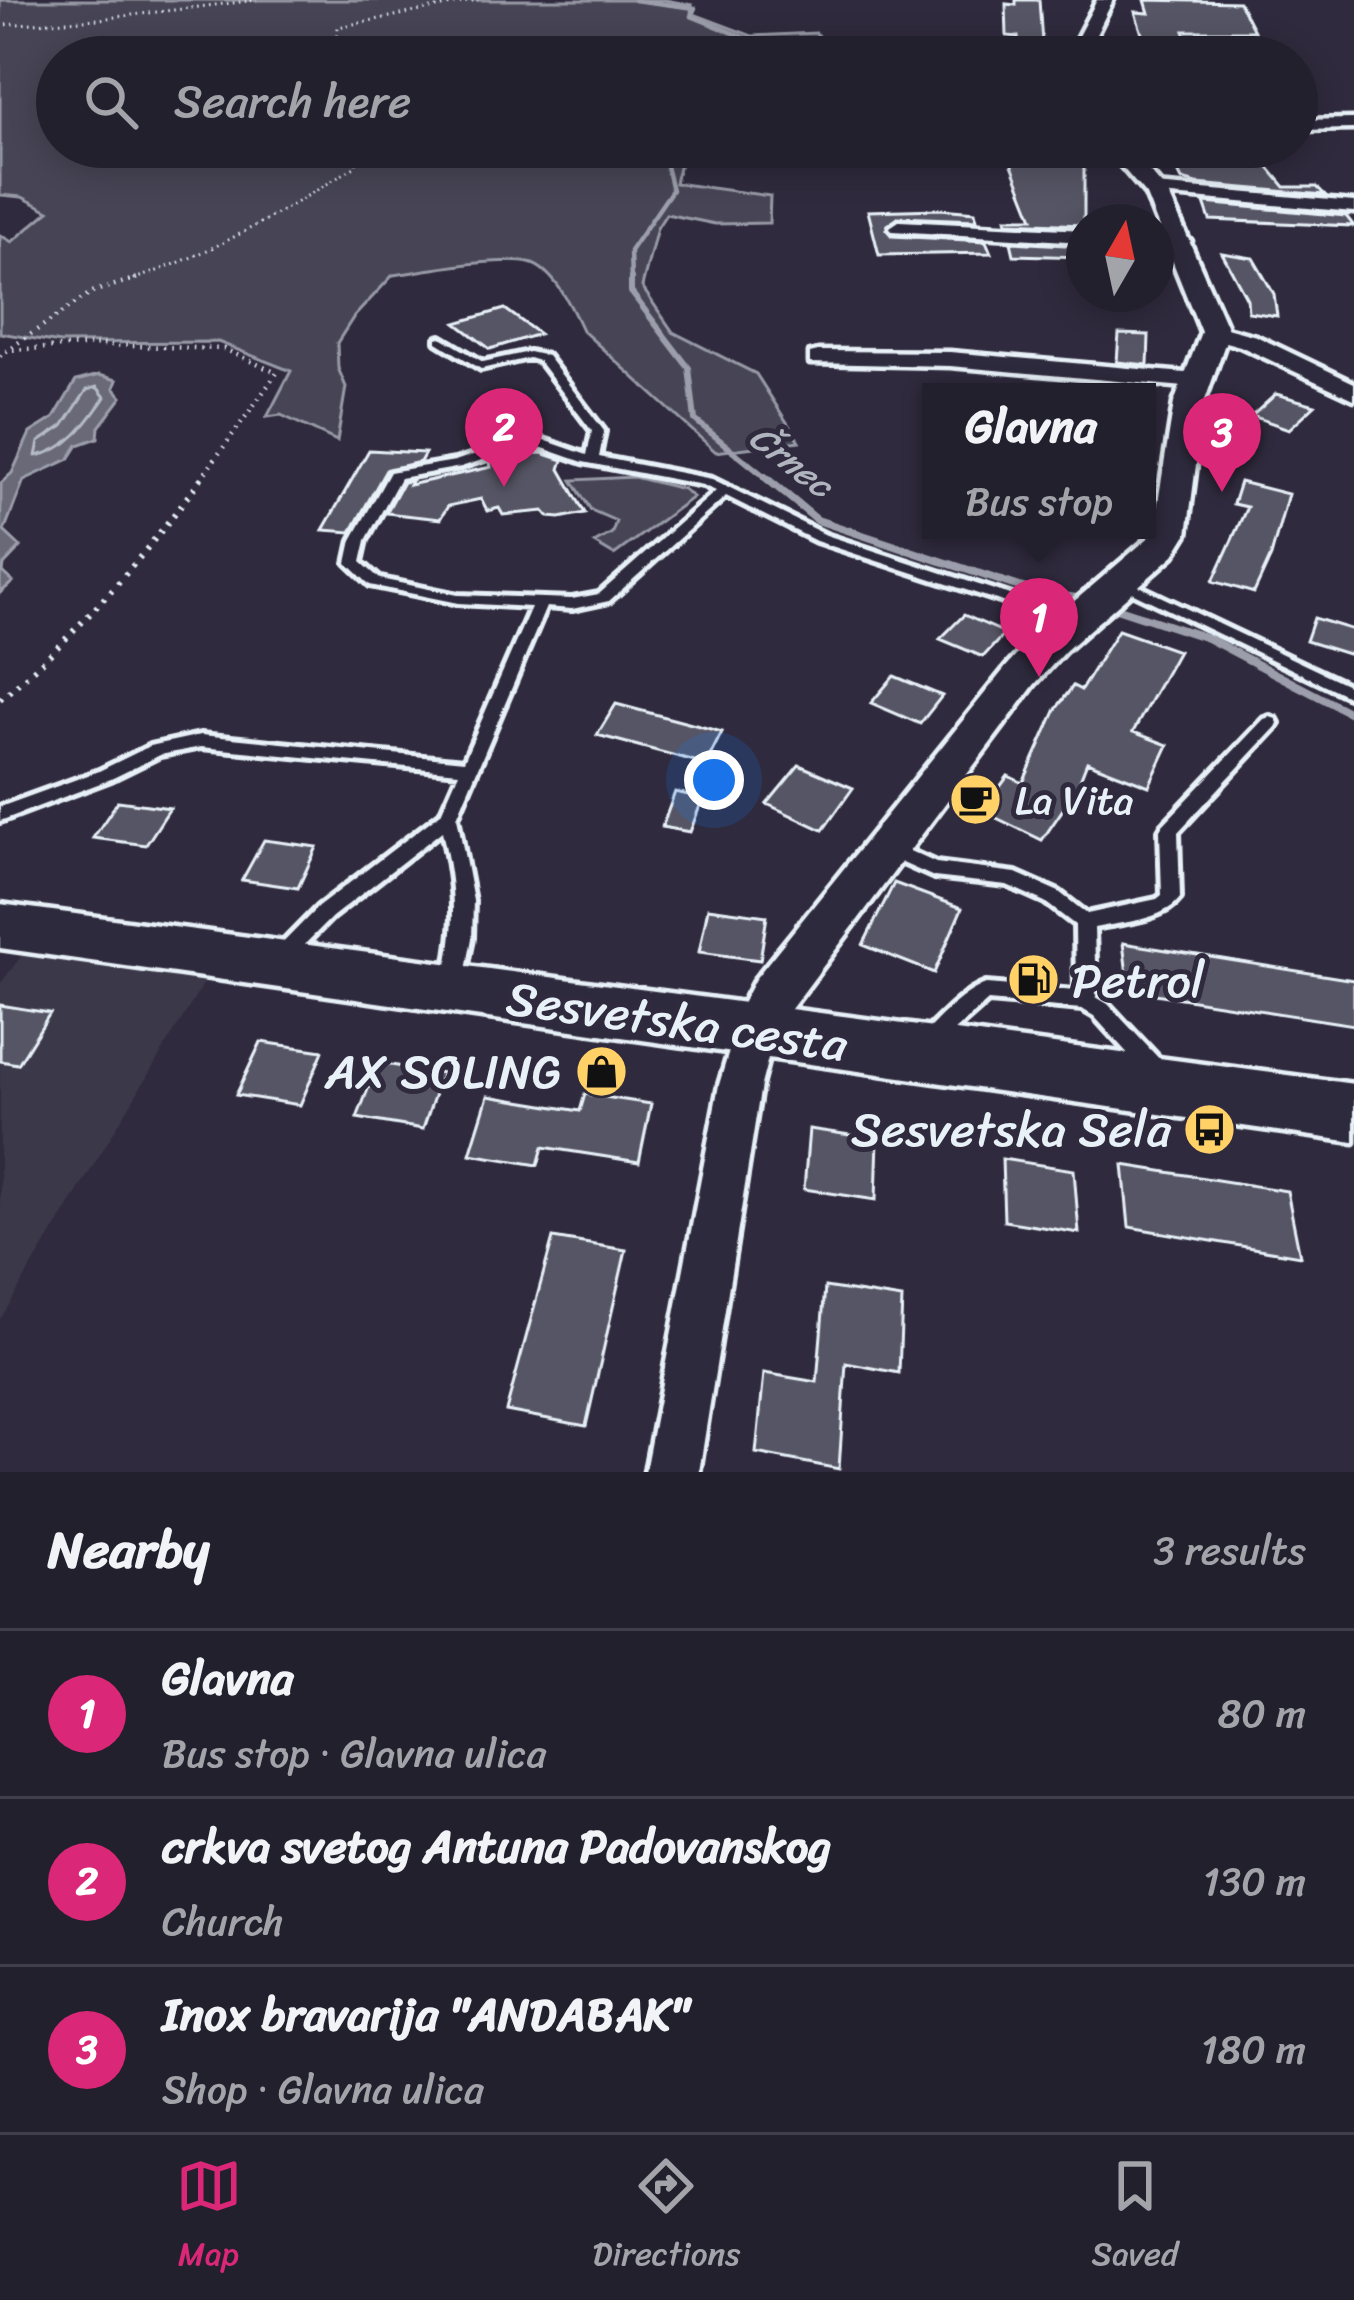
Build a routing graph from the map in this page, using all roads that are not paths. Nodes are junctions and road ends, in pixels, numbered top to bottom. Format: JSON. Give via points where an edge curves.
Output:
{"nodes":[{"id":1,"x":1106,"y":0,"type":"edge"},
{"id":2,"x":1087,"y":36,"type":"edge"},
{"id":3,"x":1354,"y":124,"type":"edge"},
{"id":4,"x":1318,"y":125,"type":"edge"},
{"id":5,"x":1136,"y":168,"type":"edge"},
{"id":6,"x":1155,"y":190,"type":"junction"},
{"id":7,"x":1159,"y":204,"type":"edge"},
{"id":8,"x":1354,"y":207,"type":"edge"},
{"id":9,"x":899,"y":227,"type":"dead end"},
{"id":10,"x":1066,"y":235,"type":"edge"},
{"id":11,"x":1174,"y":252,"type":"edge"},
{"id":12,"x":1215,"y":332,"type":"junction"},
{"id":13,"x":441,"y":340,"type":"dead end"},
{"id":14,"x":818,"y":358,"type":"dead end"},
{"id":15,"x":1196,"y":381,"type":"junction"},
{"id":16,"x":1354,"y":392,"type":"edge"},
{"id":17,"x":592,"y":460,"type":"junction"},
{"id":18,"x":724,"y":491,"type":"junction"},
{"id":19,"x":1099,"y":602,"type":"junction"},
{"id":20,"x":541,"y":604,"type":"junction"},
{"id":21,"x":1354,"y":694,"type":"edge"},
{"id":22,"x":1270,"y":723,"type":"dead end"},
{"id":23,"x":468,"y":767,"type":"junction"},
{"id":24,"x":0,"y":814,"type":"edge"},
{"id":25,"x":448,"y":817,"type":"junction"},
{"id":26,"x":886,"y":848,"type":"junction"},
{"id":27,"x":1084,"y":922,"type":"junction"},
{"id":28,"x":0,"y":926,"type":"edge"},
{"id":29,"x":272,"y":965,"type":"junction"},
{"id":30,"x":452,"y":990,"type":"junction"},
{"id":31,"x":1086,"y":1001,"type":"junction"},
{"id":32,"x":754,"y":1031,"type":"junction"},
{"id":33,"x":909,"y":1052,"type":"junction"},
{"id":34,"x":1186,"y":1090,"type":"junction"},
{"id":35,"x":1354,"y":1113,"type":"edge"},
{"id":36,"x":672,"y":1472,"type":"edge"}],
"edges":[{"from":1,"to":2,"type":"street"},
{"from":3,"to":4,"type":"street"},
{"from":5,"to":6,"type":"street"},
{"from":6,"to":7,"type":"street"},
{"from":6,"to":8,"type":"street"},
{"from":9,"to":10,"type":"street"},
{"from":11,"to":12,"type":"street"},
{"from":12,"to":15,"type":"street"},
{"from":12,"to":16,"type":"street"},
{"from":13,"to":17,"type":"lane","via":[[481,366],[543,358],[598,431]]},
{"from":14,"to":15,"type":"street","via":[[1021,363]]},
{"from":15,"to":19,"type":"street","via":[[1170,534]]},
{"from":17,"to":18,"type":"lane"},
{"from":17,"to":20,"type":"lane","via":[[544,444],[511,446],[395,475],[359,540],[354,562],[376,581],[458,599]]},
{"from":18,"to":19,"type":"lane","via":[[821,538]]},
{"from":18,"to":20,"type":"lane","via":[[604,598]]},
{"from":19,"to":21,"type":"lane"},
{"from":19,"to":26,"type":"street","via":[[1020,676]]},
{"from":20,"to":23,"type":"lane"},
{"from":22,"to":27,"type":"lane","via":[[1169,830],[1172,898]]},
{"from":23,"to":24,"type":"lane","via":[[201,742],[156,750]]},
{"from":23,"to":25,"type":"lane"},
{"from":25,"to":29,"type":"lane","via":[[325,912]]},
{"from":25,"to":30,"type":"lane","via":[[468,925]]},
{"from":26,"to":27,"type":"lane","via":[[934,870],[1009,878]]},
{"from":26,"to":32,"type":"street","via":[[773,994]]},
{"from":27,"to":31,"type":"lane"},
{"from":28,"to":29,"type":"main road","name":"Sesvetska cesta"},
{"from":29,"to":30,"type":"main road","name":"Sesvetska cesta"},
{"from":30,"to":32,"type":"main road","name":"Sesvetska cesta"},
{"from":31,"to":33,"type":"lane","via":[[986,992]]},
{"from":31,"to":34,"type":"lane"},
{"from":32,"to":33,"type":"main road","name":"Sesvetska cesta"},
{"from":32,"to":36,"type":"street"},
{"from":33,"to":34,"type":"main road","name":"Sesvetska cesta"},
{"from":34,"to":35,"type":"main road","name":"Sesvetska cesta"}]}
